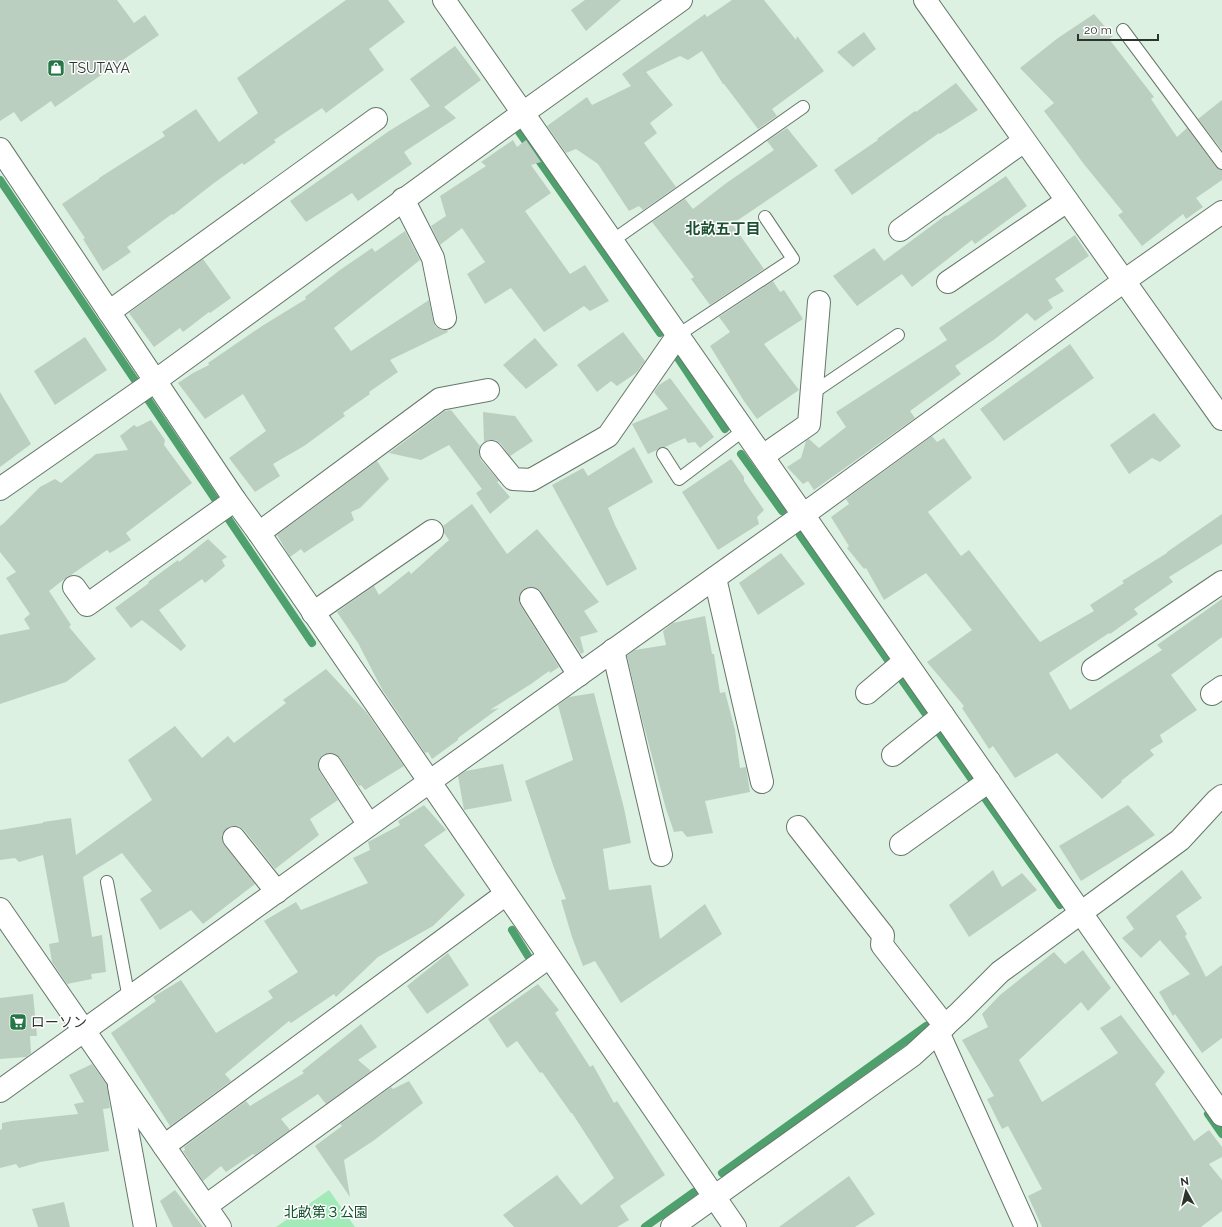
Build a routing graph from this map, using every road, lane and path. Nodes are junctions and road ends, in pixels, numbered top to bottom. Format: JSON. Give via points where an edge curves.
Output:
{"nodes":[{"id":1,"x":444,"y":0,"type":"edge"},
{"id":2,"x":681,"y":0,"type":"edge"},
{"id":3,"x":925,"y":0,"type":"edge"},
{"id":4,"x":1123,"y":30,"type":"dead end"},
{"id":5,"x":803,"y":107,"type":"dead end"},
{"id":6,"x":523,"y":113,"type":"junction"},
{"id":7,"x":376,"y":120,"type":"dead end"},
{"id":8,"x":1024,"y":141,"type":"junction"},
{"id":9,"x":0,"y":149,"type":"edge"},
{"id":10,"x":1222,"y":164,"type":"edge"},
{"id":11,"x":403,"y":199,"type":"junction"},
{"id":12,"x":1067,"y":201,"type":"junction"},
{"id":13,"x":1222,"y":212,"type":"edge"},
{"id":14,"x":765,"y":217,"type":"dead end"},
{"id":15,"x":900,"y":230,"type":"dead end"},
{"id":16,"x":612,"y":240,"type":"junction"},
{"id":17,"x":1124,"y":281,"type":"junction"},
{"id":18,"x":948,"y":282,"type":"dead end"},
{"id":19,"x":819,"y":302,"type":"dead end"},
{"id":20,"x":109,"y":312,"type":"junction"},
{"id":21,"x":445,"y":318,"type":"dead end"},
{"id":22,"x":678,"y":335,"type":"junction"},
{"id":23,"x":898,"y":335,"type":"dead end"},
{"id":24,"x":146,"y":387,"type":"junction"},
{"id":25,"x":488,"y":390,"type":"dead end"},
{"id":26,"x":811,"y":394,"type":"junction"},
{"id":27,"x":1222,"y":419,"type":"edge"},
{"id":28,"x":744,"y":430,"type":"junction"},
{"id":29,"x":491,"y":452,"type":"dead end"},
{"id":30,"x":663,"y":454,"type":"dead end"},
{"id":31,"x":763,"y":456,"type":"junction"},
{"id":32,"x":0,"y":489,"type":"edge"},
{"id":33,"x":226,"y":506,"type":"junction"},
{"id":34,"x":803,"y":515,"type":"junction"},
{"id":35,"x":432,"y":531,"type":"dead end"},
{"id":36,"x":259,"y":533,"type":"junction"},
{"id":37,"x":715,"y":578,"type":"junction"},
{"id":38,"x":1222,"y":582,"type":"edge"},
{"id":39,"x":74,"y":587,"type":"dead end"},
{"id":40,"x":531,"y":599,"type":"dead end"},
{"id":41,"x":313,"y":613,"type":"junction"},
{"id":42,"x":613,"y":650,"type":"junction"},
{"id":43,"x":905,"y":661,"type":"junction"},
{"id":44,"x":1093,"y":669,"type":"dead end"},
{"id":45,"x":579,"y":675,"type":"junction"},
{"id":46,"x":867,"y":693,"type":"dead end"},
{"id":47,"x":943,"y":715,"type":"junction"},
{"id":48,"x":893,"y":755,"type":"dead end"},
{"id":49,"x":330,"y":765,"type":"dead end"},
{"id":50,"x":989,"y":781,"type":"junction"},
{"id":51,"x":429,"y":782,"type":"junction"},
{"id":52,"x":762,"y":782,"type":"dead end"},
{"id":53,"x":1222,"y":796,"type":"edge"},
{"id":54,"x":369,"y":825,"type":"junction"},
{"id":55,"x":798,"y":827,"type":"dead end"},
{"id":56,"x":234,"y":838,"type":"dead end"},
{"id":57,"x":902,"y":844,"type":"dead end"},
{"id":58,"x":661,"y":855,"type":"dead end"},
{"id":59,"x":107,"y":882,"type":"dead end"},
{"id":60,"x":277,"y":892,"type":"junction"},
{"id":61,"x":506,"y":894,"type":"junction"},
{"id":62,"x":0,"y":909,"type":"edge"},
{"id":63,"x":1081,"y":913,"type":"junction"},
{"id":64,"x":549,"y":956,"type":"junction"},
{"id":65,"x":129,"y":999,"type":"junction"},
{"id":66,"x":941,"y":1029,"type":"junction"},
{"id":67,"x":84,"y":1031,"type":"junction"},
{"id":68,"x":118,"y":1080,"type":"junction"},
{"id":69,"x":0,"y":1091,"type":"edge"},
{"id":70,"x":1218,"y":1101,"type":"edge"},
{"id":71,"x":164,"y":1146,"type":"junction"},
{"id":72,"x":714,"y":1196,"type":"junction"},
{"id":73,"x":206,"y":1206,"type":"junction"},
{"id":74,"x":145,"y":1227,"type":"edge"},
{"id":75,"x":220,"y":1227,"type":"edge"},
{"id":76,"x":672,"y":1227,"type":"edge"},
{"id":77,"x":735,"y":1227,"type":"edge"},
{"id":78,"x":1026,"y":1227,"type":"edge"}],
"edges":[{"from":1,"to":6,"type":"street"},
{"from":2,"to":6,"type":"street"},
{"from":3,"to":8,"type":"street"},
{"from":4,"to":10,"type":"lane"},
{"from":5,"to":16,"type":"lane"},
{"from":6,"to":11,"type":"street"},
{"from":6,"to":16,"type":"street"},
{"from":7,"to":20,"type":"street"},
{"from":8,"to":12,"type":"street"},
{"from":8,"to":15,"type":"street"},
{"from":9,"to":20,"type":"street"},
{"from":11,"to":21,"type":"street","via":[[433,258]]},
{"from":11,"to":24,"type":"street"},
{"from":12,"to":17,"type":"street"},
{"from":12,"to":18,"type":"street"},
{"from":13,"to":17,"type":"street"},
{"from":14,"to":22,"type":"lane","via":[[793,259]]},
{"from":16,"to":22,"type":"street"},
{"from":17,"to":27,"type":"street"},
{"from":17,"to":34,"type":"street"},
{"from":19,"to":26,"type":"street"},
{"from":20,"to":24,"type":"street"},
{"from":22,"to":28,"type":"street"},
{"from":22,"to":29,"type":"street","via":[[608,436],[531,480],[513,479]]},
{"from":23,"to":26,"type":"lane"},
{"from":24,"to":32,"type":"street"},
{"from":24,"to":33,"type":"street"},
{"from":25,"to":36,"type":"street","via":[[440,399]]},
{"from":26,"to":31,"type":"street","via":[[809,424]]},
{"from":28,"to":30,"type":"lane","via":[[679,479]]},
{"from":28,"to":31,"type":"street"},
{"from":31,"to":34,"type":"street"},
{"from":33,"to":36,"type":"street"},
{"from":33,"to":39,"type":"street","via":[[86,605]]},
{"from":34,"to":37,"type":"street"},
{"from":34,"to":43,"type":"street"},
{"from":35,"to":41,"type":"street"},
{"from":36,"to":41,"type":"street"},
{"from":37,"to":42,"type":"street"},
{"from":37,"to":52,"type":"street"},
{"from":38,"to":44,"type":"street"},
{"from":40,"to":45,"type":"street"},
{"from":41,"to":51,"type":"street"},
{"from":42,"to":45,"type":"street"},
{"from":42,"to":58,"type":"street"},
{"from":43,"to":46,"type":"street"},
{"from":43,"to":47,"type":"street"},
{"from":45,"to":51,"type":"street"},
{"from":47,"to":48,"type":"street"},
{"from":47,"to":50,"type":"street"},
{"from":49,"to":54,"type":"street"},
{"from":50,"to":57,"type":"street"},
{"from":50,"to":63,"type":"street"},
{"from":51,"to":54,"type":"street"},
{"from":51,"to":61,"type":"street"},
{"from":53,"to":63,"type":"street","via":[[1180,840]]},
{"from":54,"to":60,"type":"street"},
{"from":55,"to":66,"type":"street","via":[[883,935],[882,945]]},
{"from":56,"to":60,"type":"street"},
{"from":59,"to":65,"type":"lane"},
{"from":60,"to":65,"type":"street"},
{"from":61,"to":64,"type":"street"},
{"from":61,"to":71,"type":"street"},
{"from":62,"to":67,"type":"street"},
{"from":63,"to":66,"type":"street","via":[[1000,972]]},
{"from":63,"to":70,"type":"street"},
{"from":64,"to":72,"type":"street"},
{"from":64,"to":73,"type":"street"},
{"from":65,"to":67,"type":"street"},
{"from":66,"to":72,"type":"street","via":[[913,1055]]},
{"from":66,"to":78,"type":"street"},
{"from":67,"to":68,"type":"street"},
{"from":67,"to":69,"type":"street"},
{"from":68,"to":71,"type":"street"},
{"from":68,"to":74,"type":"street"},
{"from":71,"to":73,"type":"street"},
{"from":72,"to":76,"type":"street"},
{"from":72,"to":77,"type":"street"},
{"from":73,"to":75,"type":"street"}]}
